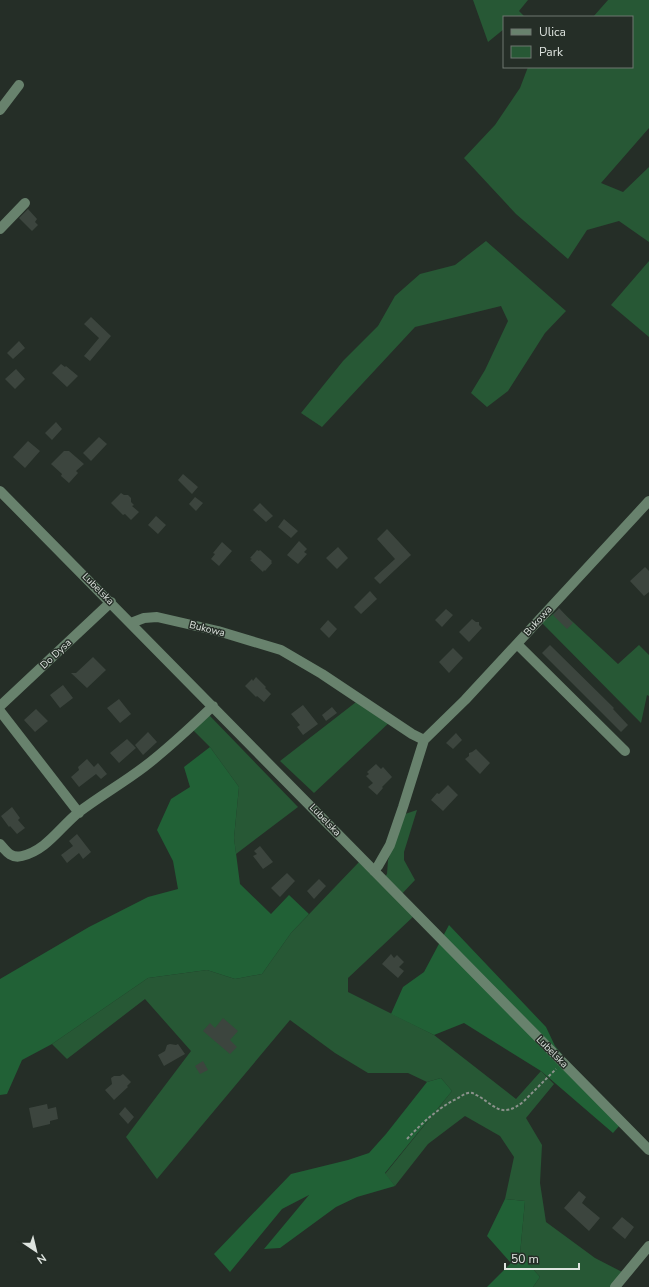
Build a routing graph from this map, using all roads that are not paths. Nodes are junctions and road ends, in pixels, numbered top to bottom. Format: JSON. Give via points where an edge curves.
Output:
{"nodes":[{"id":1,"x":19,"y":85,"type":"dead end"},
{"id":2,"x":0,"y":110,"type":"edge"},
{"id":3,"x":25,"y":203,"type":"dead end"},
{"id":4,"x":0,"y":229,"type":"edge"},
{"id":5,"x":0,"y":491,"type":"edge"},
{"id":6,"x":649,"y":500,"type":"edge"},
{"id":7,"x":111,"y":602,"type":"junction"},
{"id":8,"x":131,"y":623,"type":"junction"},
{"id":9,"x":517,"y":644,"type":"junction"},
{"id":10,"x":0,"y":706,"type":"edge"},
{"id":11,"x":213,"y":706,"type":"junction"},
{"id":12,"x":0,"y":711,"type":"edge"},
{"id":13,"x":424,"y":740,"type":"junction"},
{"id":14,"x":625,"y":751,"type":"dead end"},
{"id":15,"x":79,"y":813,"type":"junction"},
{"id":16,"x":0,"y":844,"type":"edge"},
{"id":17,"x":374,"y":871,"type":"junction"},
{"id":18,"x":649,"y":1150,"type":"edge"},
{"id":19,"x":649,"y":1246,"type":"edge"},
{"id":20,"x":615,"y":1287,"type":"edge"}],
"edges":[{"from":1,"to":2,"type":"street"},
{"from":3,"to":4,"type":"street"},
{"from":5,"to":7,"type":"street","name":"Lubelska"},
{"from":6,"to":9,"type":"street","name":"Bukowa"},
{"from":7,"to":8,"type":"street","name":"Lubelska"},
{"from":7,"to":10,"type":"street","name":"Do Dysa"},
{"from":8,"to":11,"type":"street","name":"Lubelska"},
{"from":8,"to":13,"type":"street","name":"Bukowa","via":[[157,617],[218,631],[281,650]]},
{"from":9,"to":13,"type":"street","name":"Bukowa"},
{"from":9,"to":14,"type":"street"},
{"from":11,"to":15,"type":"street","via":[[144,767]]},
{"from":11,"to":17,"type":"street","name":"Lubelska"},
{"from":12,"to":15,"type":"street"},
{"from":13,"to":17,"type":"street","name":"Bukowa","via":[[390,845]]},
{"from":15,"to":16,"type":"street","via":[[34,852],[12,857]]},
{"from":17,"to":18,"type":"street","name":"Lubelska"},
{"from":19,"to":20,"type":"street"}]}
